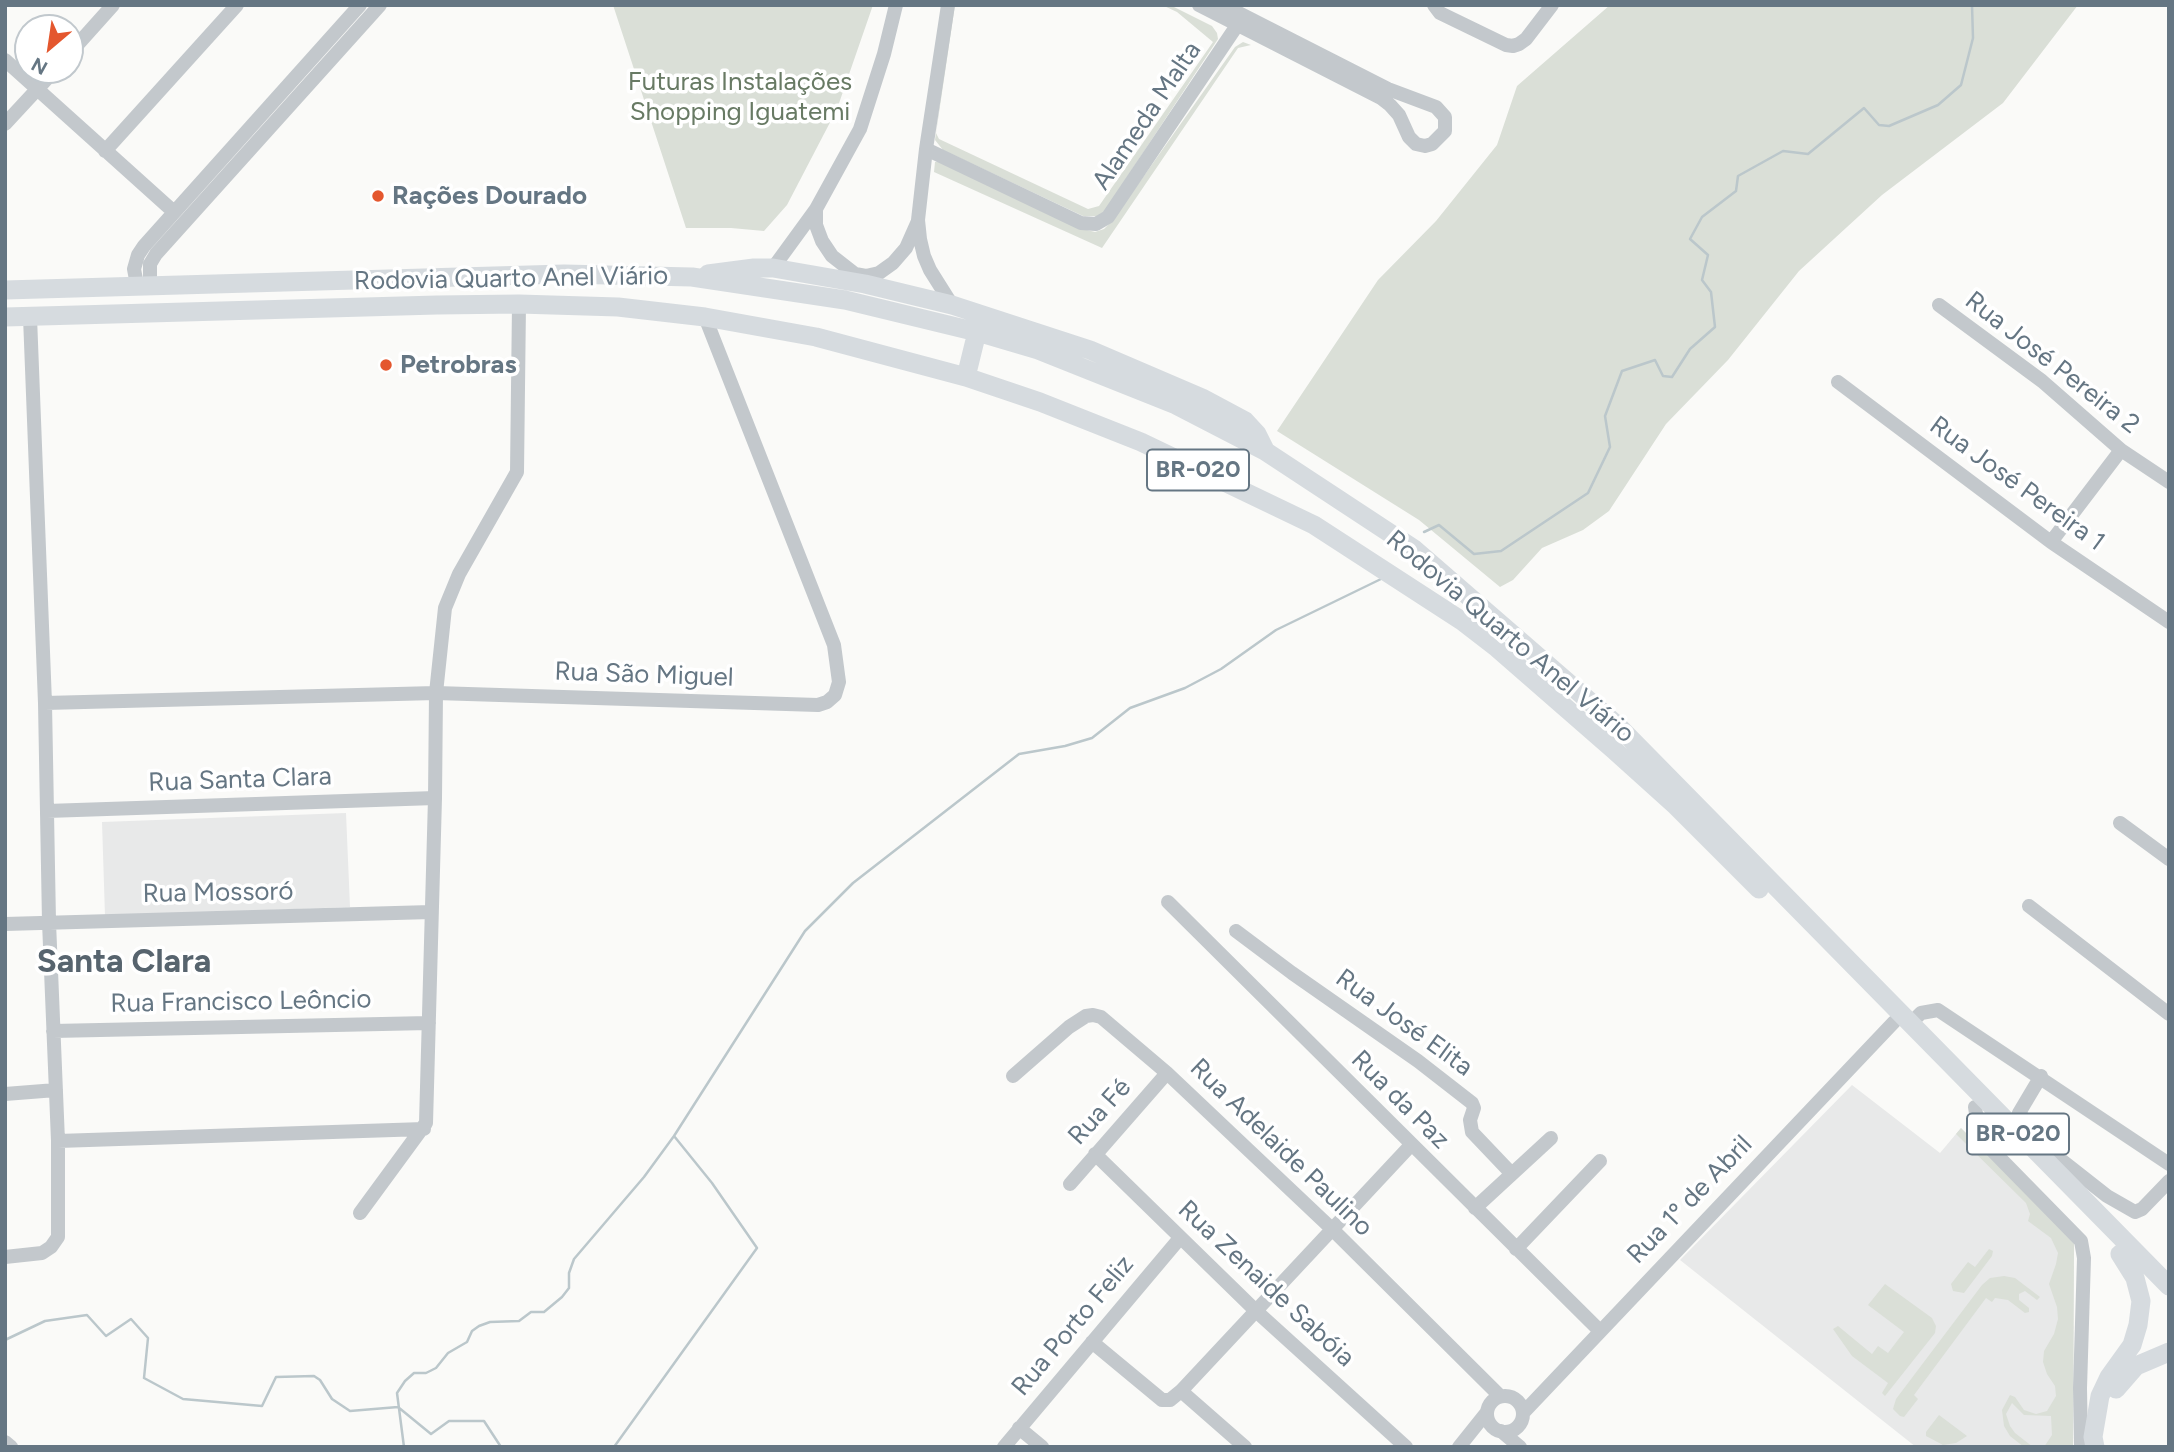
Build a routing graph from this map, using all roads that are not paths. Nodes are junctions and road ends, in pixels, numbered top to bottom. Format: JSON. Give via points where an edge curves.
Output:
{"nodes":[{"id":1,"x":113,"y":5,"type":"edge"},
{"id":2,"x":237,"y":5,"type":"edge"},
{"id":3,"x":360,"y":5,"type":"edge"},
{"id":4,"x":380,"y":5,"type":"edge"},
{"id":5,"x":897,"y":5,"type":"edge"},
{"id":6,"x":948,"y":5,"type":"edge"},
{"id":7,"x":1199,"y":5,"type":"edge"},
{"id":8,"x":1223,"y":5,"type":"edge"},
{"id":9,"x":1434,"y":5,"type":"edge"},
{"id":10,"x":1552,"y":5,"type":"edge"},
{"id":11,"x":1241,"y":14,"type":"edge"},
{"id":12,"x":84,"y":37,"type":"edge"},
{"id":13,"x":5,"y":60,"type":"edge"},
{"id":14,"x":303,"y":79,"type":"junction"},
{"id":15,"x":42,"y":84,"type":"edge"},
{"id":16,"x":36,"y":90,"type":"junction"},
{"id":17,"x":1412,"y":98,"type":"junction"},
{"id":18,"x":1399,"y":115,"type":"junction"},
{"id":19,"x":5,"y":124,"type":"edge"},
{"id":20,"x":926,"y":149,"type":"junction"},
{"id":21,"x":105,"y":151,"type":"junction"},
{"id":22,"x":816,"y":209,"type":"junction"},
{"id":23,"x":174,"y":212,"type":"junction"},
{"id":24,"x":918,"y":220,"type":"junction"},
{"id":25,"x":772,"y":268,"type":"junction"},
{"id":26,"x":692,"y":277,"type":"junction"},
{"id":27,"x":323,"y":282,"type":"junction"},
{"id":28,"x":143,"y":286,"type":"junction"},
{"id":29,"x":5,"y":290,"type":"edge"},
{"id":30,"x":520,"y":304,"type":"junction"},
{"id":31,"x":951,"y":305,"type":"junction"},
{"id":32,"x":1939,"y":305,"type":"dead end"},
{"id":33,"x":326,"y":308,"type":"junction"},
{"id":34,"x":153,"y":313,"type":"junction"},
{"id":35,"x":5,"y":317,"type":"edge"},
{"id":36,"x":30,"y":317,"type":"junction"},
{"id":37,"x":705,"y":317,"type":"junction"},
{"id":38,"x":977,"y":332,"type":"junction"},
{"id":39,"x":965,"y":377,"type":"junction"},
{"id":40,"x":1838,"y":382,"type":"dead end"},
{"id":41,"x":2121,"y":450,"type":"junction"},
{"id":42,"x":1265,"y":452,"type":"junction"},
{"id":43,"x":2169,"y":482,"type":"edge"},
{"id":44,"x":2051,"y":542,"type":"junction"},
{"id":45,"x":2169,"y":622,"type":"edge"},
{"id":46,"x":436,"y":692,"type":"junction"},
{"id":47,"x":45,"y":704,"type":"junction"},
{"id":48,"x":435,"y":798,"type":"junction"},
{"id":49,"x":47,"y":811,"type":"junction"},
{"id":50,"x":2120,"y":823,"type":"dead end"},
{"id":51,"x":2169,"y":859,"type":"edge"},
{"id":52,"x":1168,"y":902,"type":"dead end"},
{"id":53,"x":2029,"y":906,"type":"dead end"},
{"id":54,"x":432,"y":912,"type":"junction"},
{"id":55,"x":49,"y":922,"type":"junction"},
{"id":56,"x":5,"y":924,"type":"edge"},
{"id":57,"x":1236,"y":931,"type":"dead end"},
{"id":58,"x":2169,"y":1014,"type":"edge"},
{"id":59,"x":429,"y":1023,"type":"junction"},
{"id":60,"x":1903,"y":1023,"type":"junction"},
{"id":61,"x":53,"y":1031,"type":"junction"},
{"id":62,"x":1167,"y":1073,"type":"junction"},
{"id":63,"x":1013,"y":1076,"type":"dead end"},
{"id":64,"x":2041,"y":1076,"type":"junction"},
{"id":65,"x":56,"y":1090,"type":"junction"},
{"id":66,"x":5,"y":1094,"type":"edge"},
{"id":67,"x":1975,"y":1107,"type":"junction"},
{"id":68,"x":2011,"y":1116,"type":"junction"},
{"id":69,"x":424,"y":1129,"type":"junction"},
{"id":70,"x":1551,"y":1138,"type":"dead end"},
{"id":71,"x":58,"y":1141,"type":"junction"},
{"id":72,"x":1411,"y":1145,"type":"junction"},
{"id":73,"x":1095,"y":1154,"type":"junction"},
{"id":74,"x":1601,"y":1161,"type":"dead end"},
{"id":75,"x":2169,"y":1164,"type":"edge"},
{"id":76,"x":1511,"y":1173,"type":"junction"},
{"id":77,"x":2169,"y":1181,"type":"edge"},
{"id":78,"x":1070,"y":1184,"type":"dead end"},
{"id":79,"x":1475,"y":1208,"type":"junction"},
{"id":80,"x":360,"y":1213,"type":"dead end"},
{"id":81,"x":1332,"y":1229,"type":"junction"},
{"id":82,"x":1180,"y":1238,"type":"junction"},
{"id":83,"x":1516,"y":1249,"type":"junction"},
{"id":84,"x":2123,"y":1249,"type":"junction"},
{"id":85,"x":5,"y":1257,"type":"edge"},
{"id":86,"x":2169,"y":1267,"type":"edge"},
{"id":87,"x":2169,"y":1286,"type":"edge"},
{"id":88,"x":2169,"y":1301,"type":"edge"},
{"id":89,"x":1256,"y":1311,"type":"junction"},
{"id":90,"x":1599,"y":1330,"type":"junction"},
{"id":91,"x":1092,"y":1342,"type":"junction"},
{"id":92,"x":2169,"y":1352,"type":"edge"},
{"id":93,"x":1181,"y":1391,"type":"junction"},
{"id":94,"x":1500,"y":1396,"type":"junction"},
{"id":95,"x":1487,"y":1412,"type":"junction"},
{"id":96,"x":1523,"y":1413,"type":"junction"},
{"id":97,"x":1019,"y":1428,"type":"junction"},
{"id":98,"x":1501,"y":1431,"type":"junction"},
{"id":99,"x":5,"y":1443,"type":"edge"},
{"id":100,"x":10,"y":1447,"type":"edge"},
{"id":101,"x":1004,"y":1447,"type":"edge"},
{"id":102,"x":1042,"y":1447,"type":"edge"},
{"id":103,"x":1245,"y":1447,"type":"edge"},
{"id":104,"x":1406,"y":1447,"type":"edge"},
{"id":105,"x":1459,"y":1447,"type":"edge"},
{"id":106,"x":1520,"y":1447,"type":"edge"},
{"id":107,"x":2081,"y":1447,"type":"edge"},
{"id":108,"x":2095,"y":1447,"type":"edge"},
{"id":109,"x":2108,"y":1447,"type":"edge"}],
"edges":[{"from":1,"to":12,"type":"street"},
{"from":2,"to":21,"type":"street"},
{"from":3,"to":14,"type":"street"},
{"from":4,"to":14,"type":"street"},
{"from":5,"to":22,"type":"street","via":[[860,129]]},
{"from":6,"to":20,"type":"street"},
{"from":7,"to":11,"type":"street"},
{"from":8,"to":11,"type":"street"},
{"from":9,"to":10,"type":"street","via":[[1440,13],[1513,46],[1526,39]]},
{"from":11,"to":17,"type":"street"},
{"from":11,"to":18,"type":"street","via":[[1381,98]]},
{"from":11,"to":20,"type":"street","name":"Alameda Malta","via":[[1108,216],[1096,224],[1081,223]]},
{"from":13,"to":16,"type":"street"},
{"from":14,"to":23,"type":"street"},
{"from":14,"to":28,"type":"street","via":[[156,254]]},
{"from":15,"to":16,"type":"street"},
{"from":16,"to":19,"type":"street"},
{"from":16,"to":21,"type":"street"},
{"from":17,"to":18,"type":"street"},
{"from":17,"to":18,"type":"street","via":[[1442,112],[1447,124],[1441,138],[1424,146],[1416,144]]},
{"from":20,"to":24,"type":"street"},
{"from":21,"to":23,"type":"street"},
{"from":22,"to":24,"type":"street","via":[[816,225],[832,256],[866,276],[893,263]]},
{"from":22,"to":25,"type":"street"},
{"from":23,"to":28,"type":"street","via":[[138,255],[134,270]]},
{"from":24,"to":31,"type":"street","via":[[924,256]]},
{"from":25,"to":26,"type":"highway"},
{"from":25,"to":31,"type":"highway"},
{"from":26,"to":27,"type":"highway","name":"Rodovia Quarto Anel Viário","number":"BR-020","via":[[564,274]]},
{"from":26,"to":38,"type":"highway","name":"Rodovia Quarto Anel Viário","number":"BR-020","via":[[845,300]]},
{"from":27,"to":28,"type":"highway","name":"Rodovia Quarto Anel Viário","number":"BR-020"},
{"from":27,"to":33,"type":"highway"},
{"from":28,"to":29,"type":"highway","name":"Rodovia Quarto Anel Viário","number":"BR-020"},
{"from":28,"to":34,"type":"highway"},
{"from":30,"to":33,"type":"highway","name":"Rodovia Quarto Anel Viário","number":"BR-020"},
{"from":30,"to":37,"type":"highway","name":"Rodovia Quarto Anel Viário","number":"BR-020","via":[[618,307]]},
{"from":30,"to":46,"type":"street","via":[[517,472],[452,588],[445,608]]},
{"from":31,"to":42,"type":"highway","via":[[1090,350],[1202,398],[1245,421]]},
{"from":32,"to":41,"type":"street","name":"Rua José Pereira 2","via":[[2042,381]]},
{"from":33,"to":34,"type":"highway","name":"Rodovia Quarto Anel Viário","number":"BR-020"},
{"from":34,"to":36,"type":"highway","name":"Rodovia Quarto Anel Viário","number":"BR-020"},
{"from":35,"to":36,"type":"highway","name":"Rodovia Quarto Anel Viário","number":"BR-020"},
{"from":36,"to":47,"type":"street"},
{"from":37,"to":39,"type":"highway","name":"Rodovia Quarto Anel Viário","number":"BR-020","via":[[816,337]]},
{"from":37,"to":46,"type":"street","name":"Rua São Miguel","via":[[834,645],[839,682],[835,695],[818,705]]},
{"from":38,"to":39,"type":"highway"},
{"from":38,"to":42,"type":"highway","name":"Rodovia Quarto Anel Viário","number":"BR-020","via":[[1038,350],[1176,405]]},
{"from":39,"to":60,"type":"highway","name":"Rodovia Quarto Anel Viário","number":"BR-020","via":[[1098,423],[1314,525],[1462,621],[1676,806]]},
{"from":40,"to":44,"type":"street","name":"Rua José Pereira 1"},
{"from":41,"to":43,"type":"street","name":"Rua José Pereira 2"},
{"from":41,"to":44,"type":"street"},
{"from":42,"to":60,"type":"highway","name":"Rodovia Quarto Anel Viário","number":"BR-020","via":[[1414,549],[1618,726]]},
{"from":44,"to":45,"type":"street","name":"Rua José Pereira 1"},
{"from":46,"to":47,"type":"street","name":"Rua São Miguel"},
{"from":46,"to":48,"type":"street"},
{"from":47,"to":49,"type":"street"},
{"from":48,"to":49,"type":"street","name":"Rua Santa Clara"},
{"from":48,"to":54,"type":"street"},
{"from":49,"to":55,"type":"street"},
{"from":50,"to":51,"type":"street"},
{"from":52,"to":72,"type":"street","name":"Rua da Paz"},
{"from":53,"to":58,"type":"street"},
{"from":54,"to":55,"type":"street","name":"Rua Mossoró"},
{"from":54,"to":59,"type":"street"},
{"from":55,"to":56,"type":"street","name":"Rua Mossoró"},
{"from":55,"to":61,"type":"street"},
{"from":57,"to":76,"type":"street","name":"Rua José Elita","via":[[1472,1103],[1472,1132]]},
{"from":59,"to":61,"type":"street","name":"Rua Francisco Leôncio"},
{"from":59,"to":69,"type":"street"},
{"from":60,"to":64,"type":"street","via":[[1927,1010],[1938,1010]]},
{"from":60,"to":67,"type":"highway","name":"Rodovia Quarto Anel Viário","number":"BR-020"},
{"from":60,"to":68,"type":"highway","name":"Rodovia Quarto Anel Viário","number":"BR-020"},
{"from":60,"to":90,"type":"street","name":"Rua 1º de Abril"},
{"from":61,"to":65,"type":"street"},
{"from":62,"to":63,"type":"street","name":"Rua Adelaide Paulino","via":[[1093,1015],[1069,1027]]},
{"from":62,"to":73,"type":"street","name":"Rua Fé"},
{"from":62,"to":81,"type":"street","name":"Rua Adelaide Paulino"},
{"from":64,"to":68,"type":"street"},
{"from":64,"to":75,"type":"street"},
{"from":65,"to":66,"type":"street"},
{"from":65,"to":71,"type":"street"},
{"from":67,"to":84,"type":"highway","name":"Rodovia Quarto Anel Viário","number":"BR-020"},
{"from":67,"to":107,"type":"street","via":[[1985,1143],[2081,1241]]},
{"from":68,"to":77,"type":"street","via":[[2128,1210],[2142,1209]]},
{"from":68,"to":84,"type":"highway","name":"Rodovia Quarto Anel Viário","number":"BR-020"},
{"from":69,"to":71,"type":"street"},
{"from":69,"to":80,"type":"street"},
{"from":70,"to":76,"type":"street"},
{"from":71,"to":85,"type":"street","via":[[58,1237],[42,1253]]},
{"from":72,"to":79,"type":"street","name":"Rua da Paz"},
{"from":72,"to":81,"type":"street"},
{"from":73,"to":78,"type":"street","name":"Rua Fé"},
{"from":73,"to":82,"type":"street","name":"Rua Zenaide Sabóia"},
{"from":74,"to":83,"type":"street"},
{"from":76,"to":79,"type":"street"},
{"from":79,"to":83,"type":"street","name":"Rua da Paz"},
{"from":81,"to":89,"type":"street"},
{"from":81,"to":94,"type":"street","name":"Rua Adelaide Paulino"},
{"from":82,"to":89,"type":"street","name":"Rua Zenaide Sabóia"},
{"from":82,"to":91,"type":"street","name":"Rua Porto Feliz"},
{"from":83,"to":90,"type":"street","name":"Rua da Paz"},
{"from":84,"to":86,"type":"highway"},
{"from":84,"to":87,"type":"highway","name":"Rodovia Quarto Anel Viário","number":"BR-020"},
{"from":84,"to":88,"type":"highway","name":"Rodovia Quarto Anel Viário","number":"BR-020"},
{"from":84,"to":108,"type":"highway","via":[[2141,1301],[2138,1325],[2133,1345],[2100,1396]]},
{"from":89,"to":93,"type":"street"},
{"from":89,"to":104,"type":"street","name":"Rua Zenaide Sabóia"},
{"from":90,"to":96,"type":"street","name":"Rua 1º de Abril"},
{"from":91,"to":93,"type":"street","via":[[1162,1400]]},
{"from":91,"to":97,"type":"street","name":"Rua Porto Feliz"},
{"from":92,"to":109,"type":"highway","via":[[2136,1366],[2121,1380],[2106,1413]]},
{"from":93,"to":103,"type":"street"},
{"from":94,"to":95,"type":"street"},
{"from":94,"to":96,"type":"street","via":[[1516,1399]]},
{"from":95,"to":98,"type":"street","via":[[1490,1424]]},
{"from":95,"to":105,"type":"street"},
{"from":96,"to":98,"type":"street","via":[[1517,1428]]},
{"from":97,"to":101,"type":"street","name":"Rua Porto Feliz"},
{"from":97,"to":102,"type":"street"},
{"from":98,"to":106,"type":"street"},
{"from":99,"to":100,"type":"street"}]}
